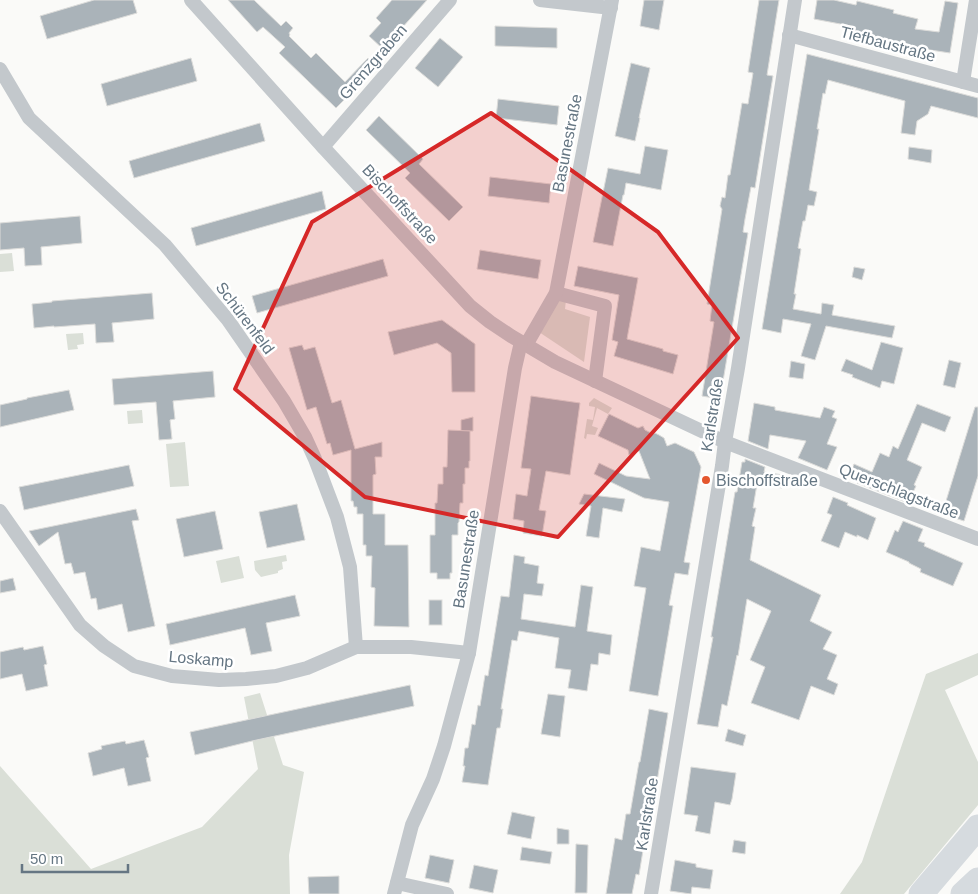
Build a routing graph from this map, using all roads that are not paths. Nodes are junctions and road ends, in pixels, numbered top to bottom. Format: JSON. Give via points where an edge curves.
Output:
{"nodes":[{"id":1,"x":191,"y":0,"type":"edge"},
{"id":2,"x":450,"y":0,"type":"edge"},
{"id":3,"x":540,"y":0,"type":"edge"},
{"id":4,"x":795,"y":0,"type":"edge"},
{"id":5,"x":976,"y":0,"type":"edge"},
{"id":6,"x":611,"y":4,"type":"edge"},
{"id":7,"x":789,"y":35,"type":"junction"},
{"id":8,"x":0,"y":69,"type":"edge"},
{"id":9,"x":963,"y":82,"type":"junction"},
{"id":10,"x":978,"y":86,"type":"edge"},
{"id":11,"x":323,"y":148,"type":"junction"},
{"id":12,"x":556,"y":293,"type":"junction"},
{"id":13,"x":523,"y":343,"type":"junction"},
{"id":14,"x":596,"y":381,"type":"junction"},
{"id":15,"x":725,"y":442,"type":"junction"},
{"id":16,"x":0,"y":511,"type":"edge"},
{"id":17,"x":978,"y":539,"type":"edge"},
{"id":18,"x":356,"y":647,"type":"junction"},
{"id":19,"x":468,"y":652,"type":"junction"},
{"id":20,"x":978,"y":827,"type":"edge"},
{"id":21,"x":978,"y":880,"type":"edge"},
{"id":22,"x":396,"y":888,"type":"edge"},
{"id":23,"x":447,"y":894,"type":"edge"},
{"id":24,"x":651,"y":894,"type":"edge"},
{"id":25,"x":921,"y":894,"type":"edge"},
{"id":26,"x":963,"y":894,"type":"edge"}],
"edges":[{"from":1,"to":11,"type":"street","name":"Bischoffstraße"},
{"from":2,"to":11,"type":"street","name":"Grenzgraben"},
{"from":3,"to":6,"type":"street"},
{"from":4,"to":7,"type":"street","name":"Karlstraße"},
{"from":5,"to":9,"type":"street"},
{"from":6,"to":12,"type":"street","name":"Basunestraße"},
{"from":7,"to":9,"type":"street","name":"Tiefbaustraße"},
{"from":7,"to":15,"type":"street","name":"Karlstraße"},
{"from":8,"to":18,"type":"street","name":"Schürenfeld","via":[[29,118],[171,252],[228,320],[284,401],[308,444],[337,517],[350,567]]},
{"from":9,"to":10,"type":"street","name":"Tiefbaustraße"},
{"from":11,"to":13,"type":"street","name":"Bischoffstraße","via":[[470,306]]},
{"from":12,"to":13,"type":"street","name":"Basunestraße"},
{"from":12,"to":14,"type":"street","via":[[605,306]]},
{"from":13,"to":14,"type":"street","name":"Bischoffstraße"},
{"from":13,"to":19,"type":"street","name":"Basunestraße","via":[[515,368]]},
{"from":14,"to":15,"type":"street","name":"Bischoffstraße"},
{"from":15,"to":17,"type":"street","name":"Querschlagstraße"},
{"from":15,"to":24,"type":"street","name":"Karlstraße"},
{"from":16,"to":18,"type":"street","name":"Loskamp","via":[[80,625],[134,666],[172,676],[246,679],[308,668]]},
{"from":18,"to":19,"type":"street","name":"Loskamp"},
{"from":19,"to":22,"type":"street","name":"Basunestraße","via":[[434,779],[412,825]]},
{"from":20,"to":25,"type":"highway"},
{"from":21,"to":26,"type":"highway"},
{"from":22,"to":23,"type":"street"}]}
